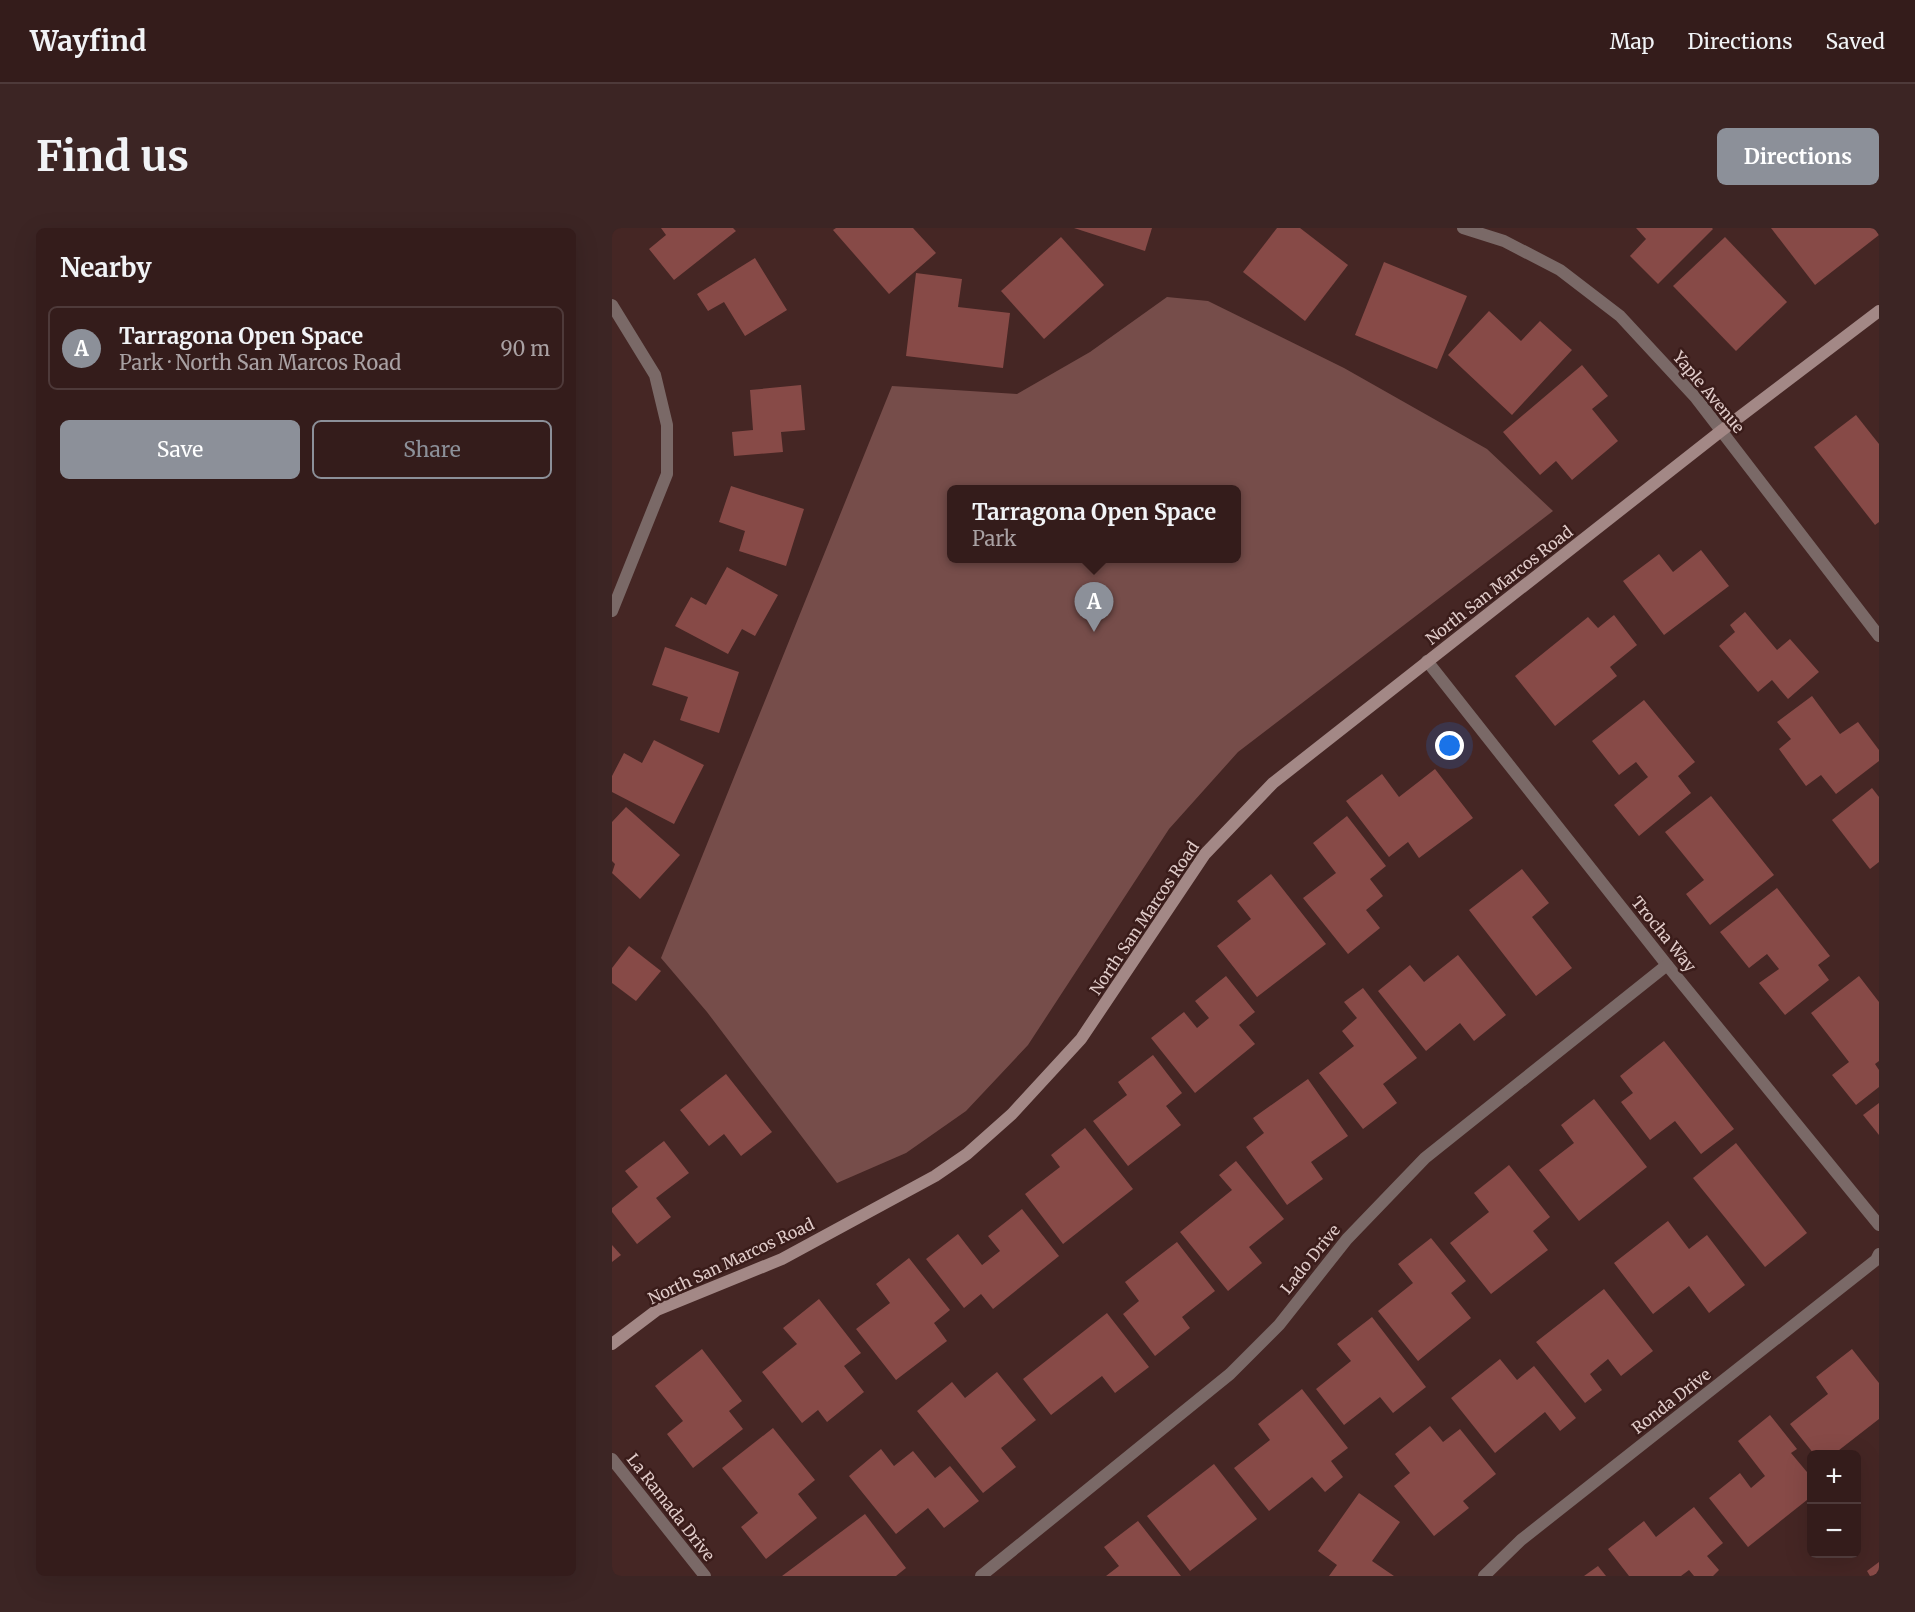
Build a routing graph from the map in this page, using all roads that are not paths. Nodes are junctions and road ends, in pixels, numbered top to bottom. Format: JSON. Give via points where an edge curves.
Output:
{"nodes":[{"id":1,"x":1463,"y":228,"type":"edge"},
{"id":2,"x":612,"y":305,"type":"edge"},
{"id":3,"x":1879,"y":311,"type":"edge"},
{"id":4,"x":1721,"y":432,"type":"junction"},
{"id":5,"x":612,"y":611,"type":"edge"},
{"id":6,"x":1879,"y":636,"type":"edge"},
{"id":7,"x":1427,"y":661,"type":"junction"},
{"id":8,"x":1667,"y":965,"type":"junction"},
{"id":9,"x":1879,"y":1225,"type":"edge"},
{"id":10,"x":1879,"y":1254,"type":"edge"},
{"id":11,"x":612,"y":1344,"type":"edge"},
{"id":12,"x":612,"y":1459,"type":"edge"},
{"id":13,"x":705,"y":1576,"type":"edge"},
{"id":14,"x":981,"y":1576,"type":"edge"},
{"id":15,"x":1484,"y":1576,"type":"edge"}],
"edges":[{"from":1,"to":4,"type":"street","name":"Yaple Avenue","via":[[1504,240],[1560,270],[1611,310],[1696,398]]},
{"from":2,"to":5,"type":"street","via":[[655,375],[667,425],[667,474]]},
{"from":3,"to":4,"type":"street","name":"North San Marcos Road"},
{"from":4,"to":6,"type":"street","name":"Yaple Avenue"},
{"from":4,"to":7,"type":"street","name":"North San Marcos Road"},
{"from":7,"to":8,"type":"street","name":"Trocha Way"},
{"from":7,"to":11,"type":"street","name":"North San Marcos Road","via":[[1273,783],[1205,854],[1081,1039],[1012,1114],[967,1154],[935,1176],[782,1259],[657,1310]]},
{"from":8,"to":9,"type":"street","name":"Trocha Way"},
{"from":8,"to":14,"type":"street","name":"Lado Drive","via":[[1425,1158],[1347,1239],[1279,1325],[1230,1374]]},
{"from":10,"to":15,"type":"street","name":"Ronda Drive","via":[[1521,1540]]},
{"from":12,"to":13,"type":"street","name":"La Ramada Drive"}]}
